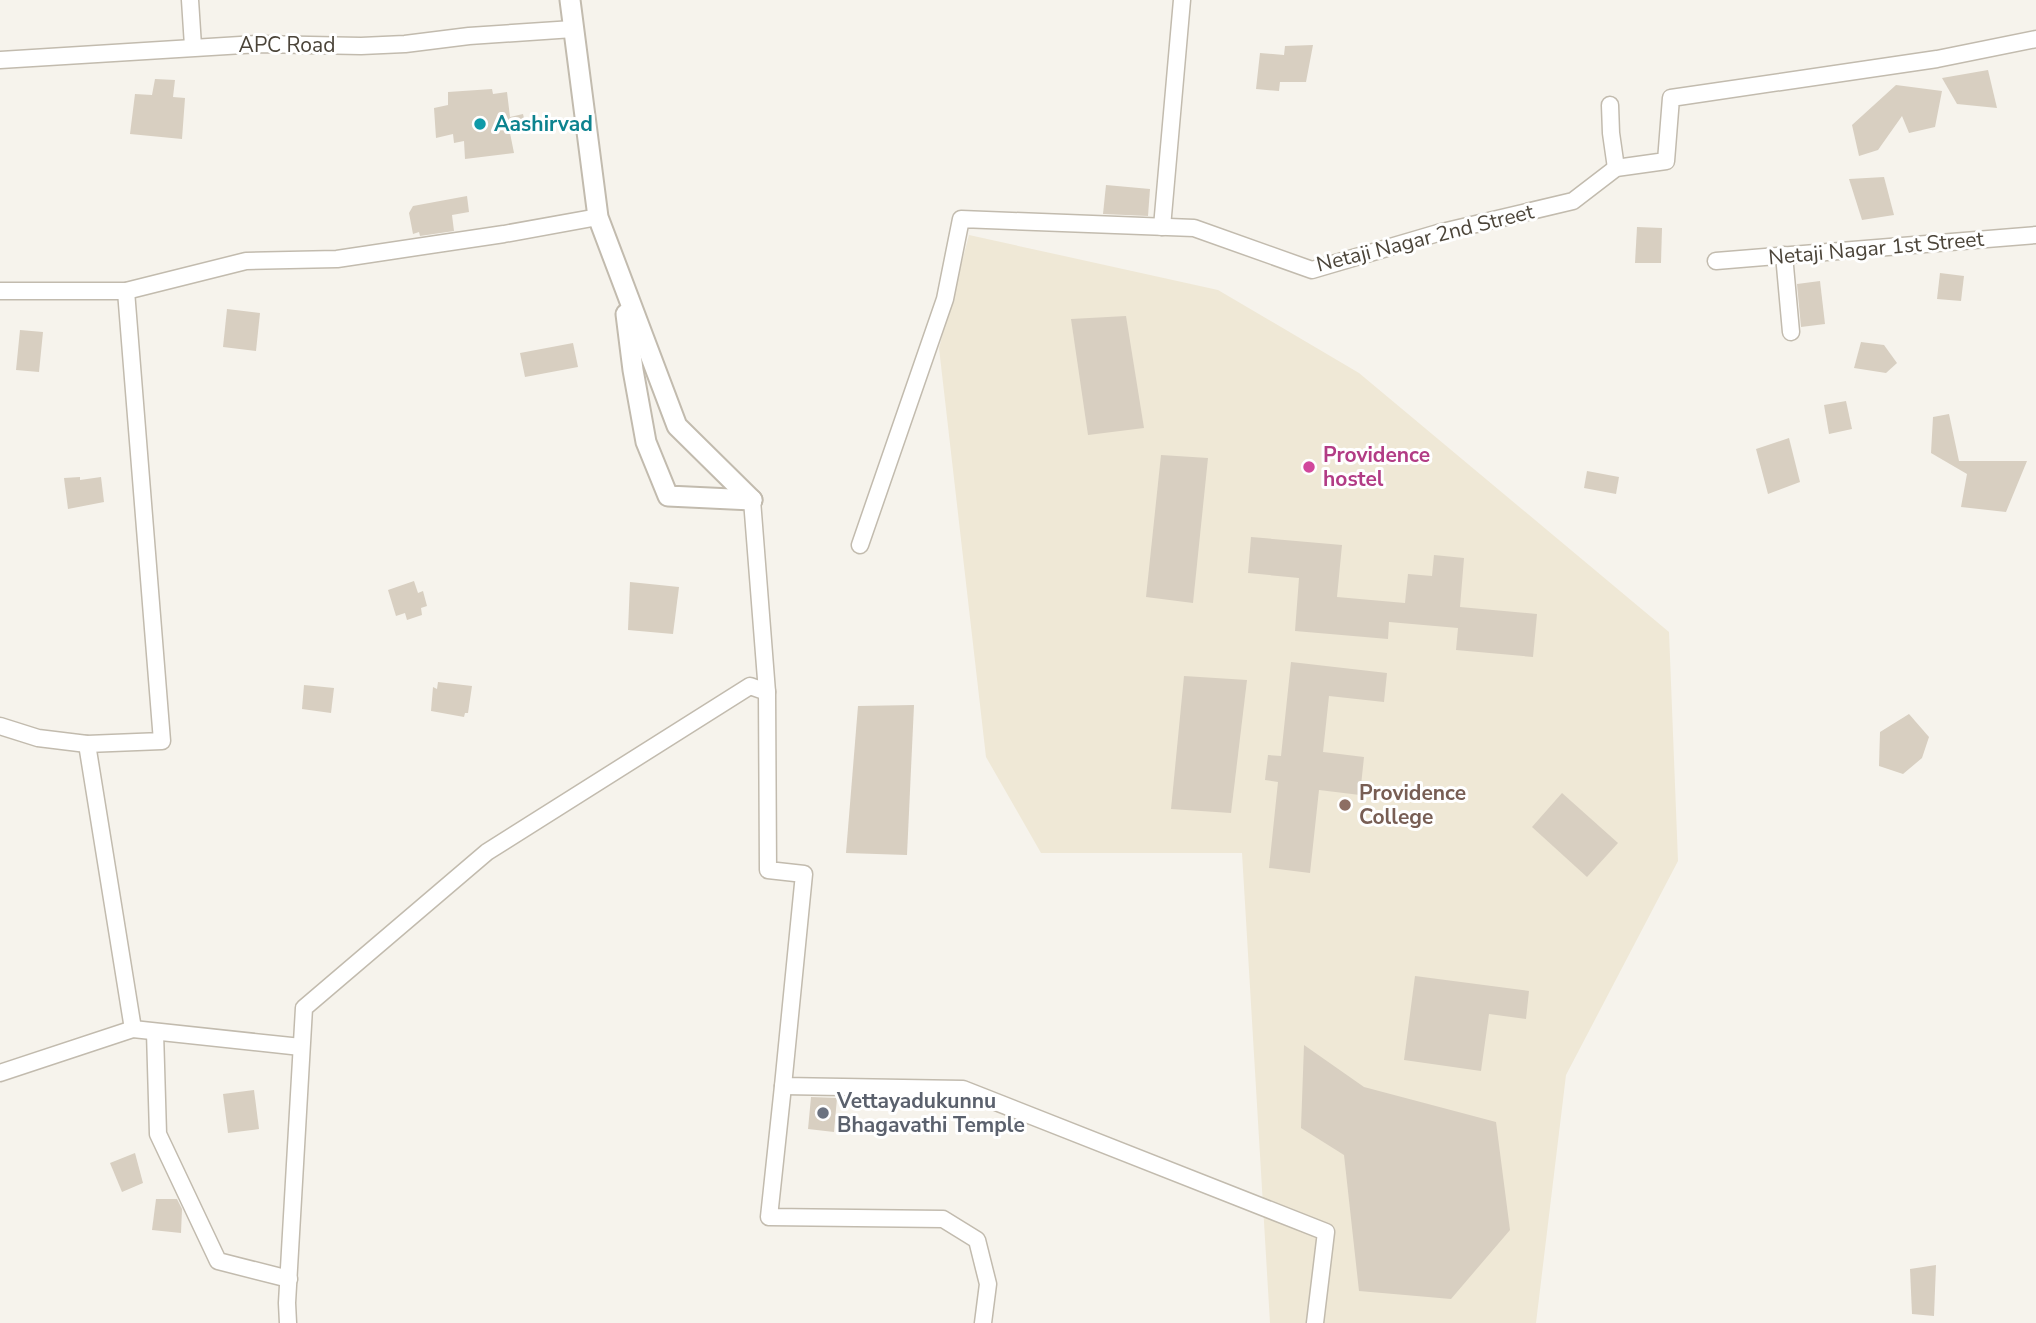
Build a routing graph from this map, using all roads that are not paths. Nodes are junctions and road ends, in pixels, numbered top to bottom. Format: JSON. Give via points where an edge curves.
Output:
{"nodes":[{"id":1,"x":190,"y":0,"type":"edge"},
{"id":2,"x":570,"y":0,"type":"edge"},
{"id":3,"x":1182,"y":0,"type":"edge"},
{"id":4,"x":573,"y":29,"type":"junction"},
{"id":5,"x":2036,"y":39,"type":"edge"},
{"id":6,"x":193,"y":46,"type":"junction"},
{"id":7,"x":0,"y":60,"type":"edge"},
{"id":8,"x":1610,"y":105,"type":"dead end"},
{"id":9,"x":1616,"y":168,"type":"junction"},
{"id":10,"x":598,"y":217,"type":"junction"},
{"id":11,"x":1162,"y":227,"type":"junction"},
{"id":12,"x":2036,"y":235,"type":"edge"},
{"id":13,"x":1784,"y":255,"type":"junction"},
{"id":14,"x":1716,"y":261,"type":"dead end"},
{"id":15,"x":622,"y":282,"type":"junction"},
{"id":16,"x":126,"y":290,"type":"junction"},
{"id":17,"x":0,"y":291,"type":"edge"},
{"id":18,"x":1791,"y":332,"type":"dead end"},
{"id":19,"x":752,"y":500,"type":"junction"},
{"id":20,"x":860,"y":545,"type":"dead end"},
{"id":21,"x":767,"y":692,"type":"junction"},
{"id":22,"x":0,"y":726,"type":"edge"},
{"id":23,"x":87,"y":744,"type":"junction"},
{"id":24,"x":133,"y":1029,"type":"junction"},
{"id":25,"x":155,"y":1032,"type":"junction"},
{"id":26,"x":302,"y":1047,"type":"junction"},
{"id":27,"x":0,"y":1073,"type":"edge"},
{"id":28,"x":783,"y":1086,"type":"junction"},
{"id":29,"x":289,"y":1279,"type":"junction"},
{"id":30,"x":288,"y":1323,"type":"edge"},
{"id":31,"x":983,"y":1323,"type":"edge"},
{"id":32,"x":1315,"y":1323,"type":"edge"}],
"edges":[{"from":1,"to":6,"type":"street"},
{"from":2,"to":4,"type":"street"},
{"from":3,"to":11,"type":"street"},
{"from":4,"to":6,"type":"street","name":"APC Road","via":[[362,46]]},
{"from":4,"to":10,"type":"street"},
{"from":5,"to":9,"type":"street","name":"Netaji Nagar 2nd Street","via":[[1937,59],[1671,98],[1666,161]]},
{"from":6,"to":7,"type":"street","name":"APC Road"},
{"from":8,"to":9,"type":"street"},
{"from":9,"to":11,"type":"street","name":"Netaji Nagar 2nd Street","via":[[1573,201],[1438,233],[1312,270],[1194,228]]},
{"from":10,"to":15,"type":"street"},
{"from":10,"to":16,"type":"street","via":[[337,259],[246,261]]},
{"from":11,"to":20,"type":"street","name":"Netaji Nagar 2nd Street","via":[[961,219],[945,299]]},
{"from":12,"to":13,"type":"street","name":"Netaji Nagar 1st Street"},
{"from":13,"to":14,"type":"street","name":"Netaji Nagar 1st Street"},
{"from":13,"to":18,"type":"street"},
{"from":15,"to":19,"type":"street","via":[[677,426]]},
{"from":15,"to":19,"type":"street","via":[[646,442],[668,496]]},
{"from":16,"to":17,"type":"street"},
{"from":16,"to":23,"type":"street","via":[[162,741]]},
{"from":19,"to":21,"type":"street"},
{"from":21,"to":26,"type":"street","via":[[750,686],[487,852],[304,1008]]},
{"from":21,"to":28,"type":"street","via":[[768,870],[804,874]]},
{"from":22,"to":23,"type":"street","via":[[38,738]]},
{"from":23,"to":24,"type":"street"},
{"from":24,"to":25,"type":"street"},
{"from":24,"to":27,"type":"street"},
{"from":25,"to":26,"type":"street"},
{"from":25,"to":29,"type":"street","via":[[158,1134],[218,1261]]},
{"from":26,"to":29,"type":"street"},
{"from":28,"to":31,"type":"street","via":[[769,1217],[943,1219],[977,1240],[988,1284]]},
{"from":28,"to":32,"type":"street","via":[[963,1089],[1326,1233]]},
{"from":29,"to":30,"type":"street"}]}
